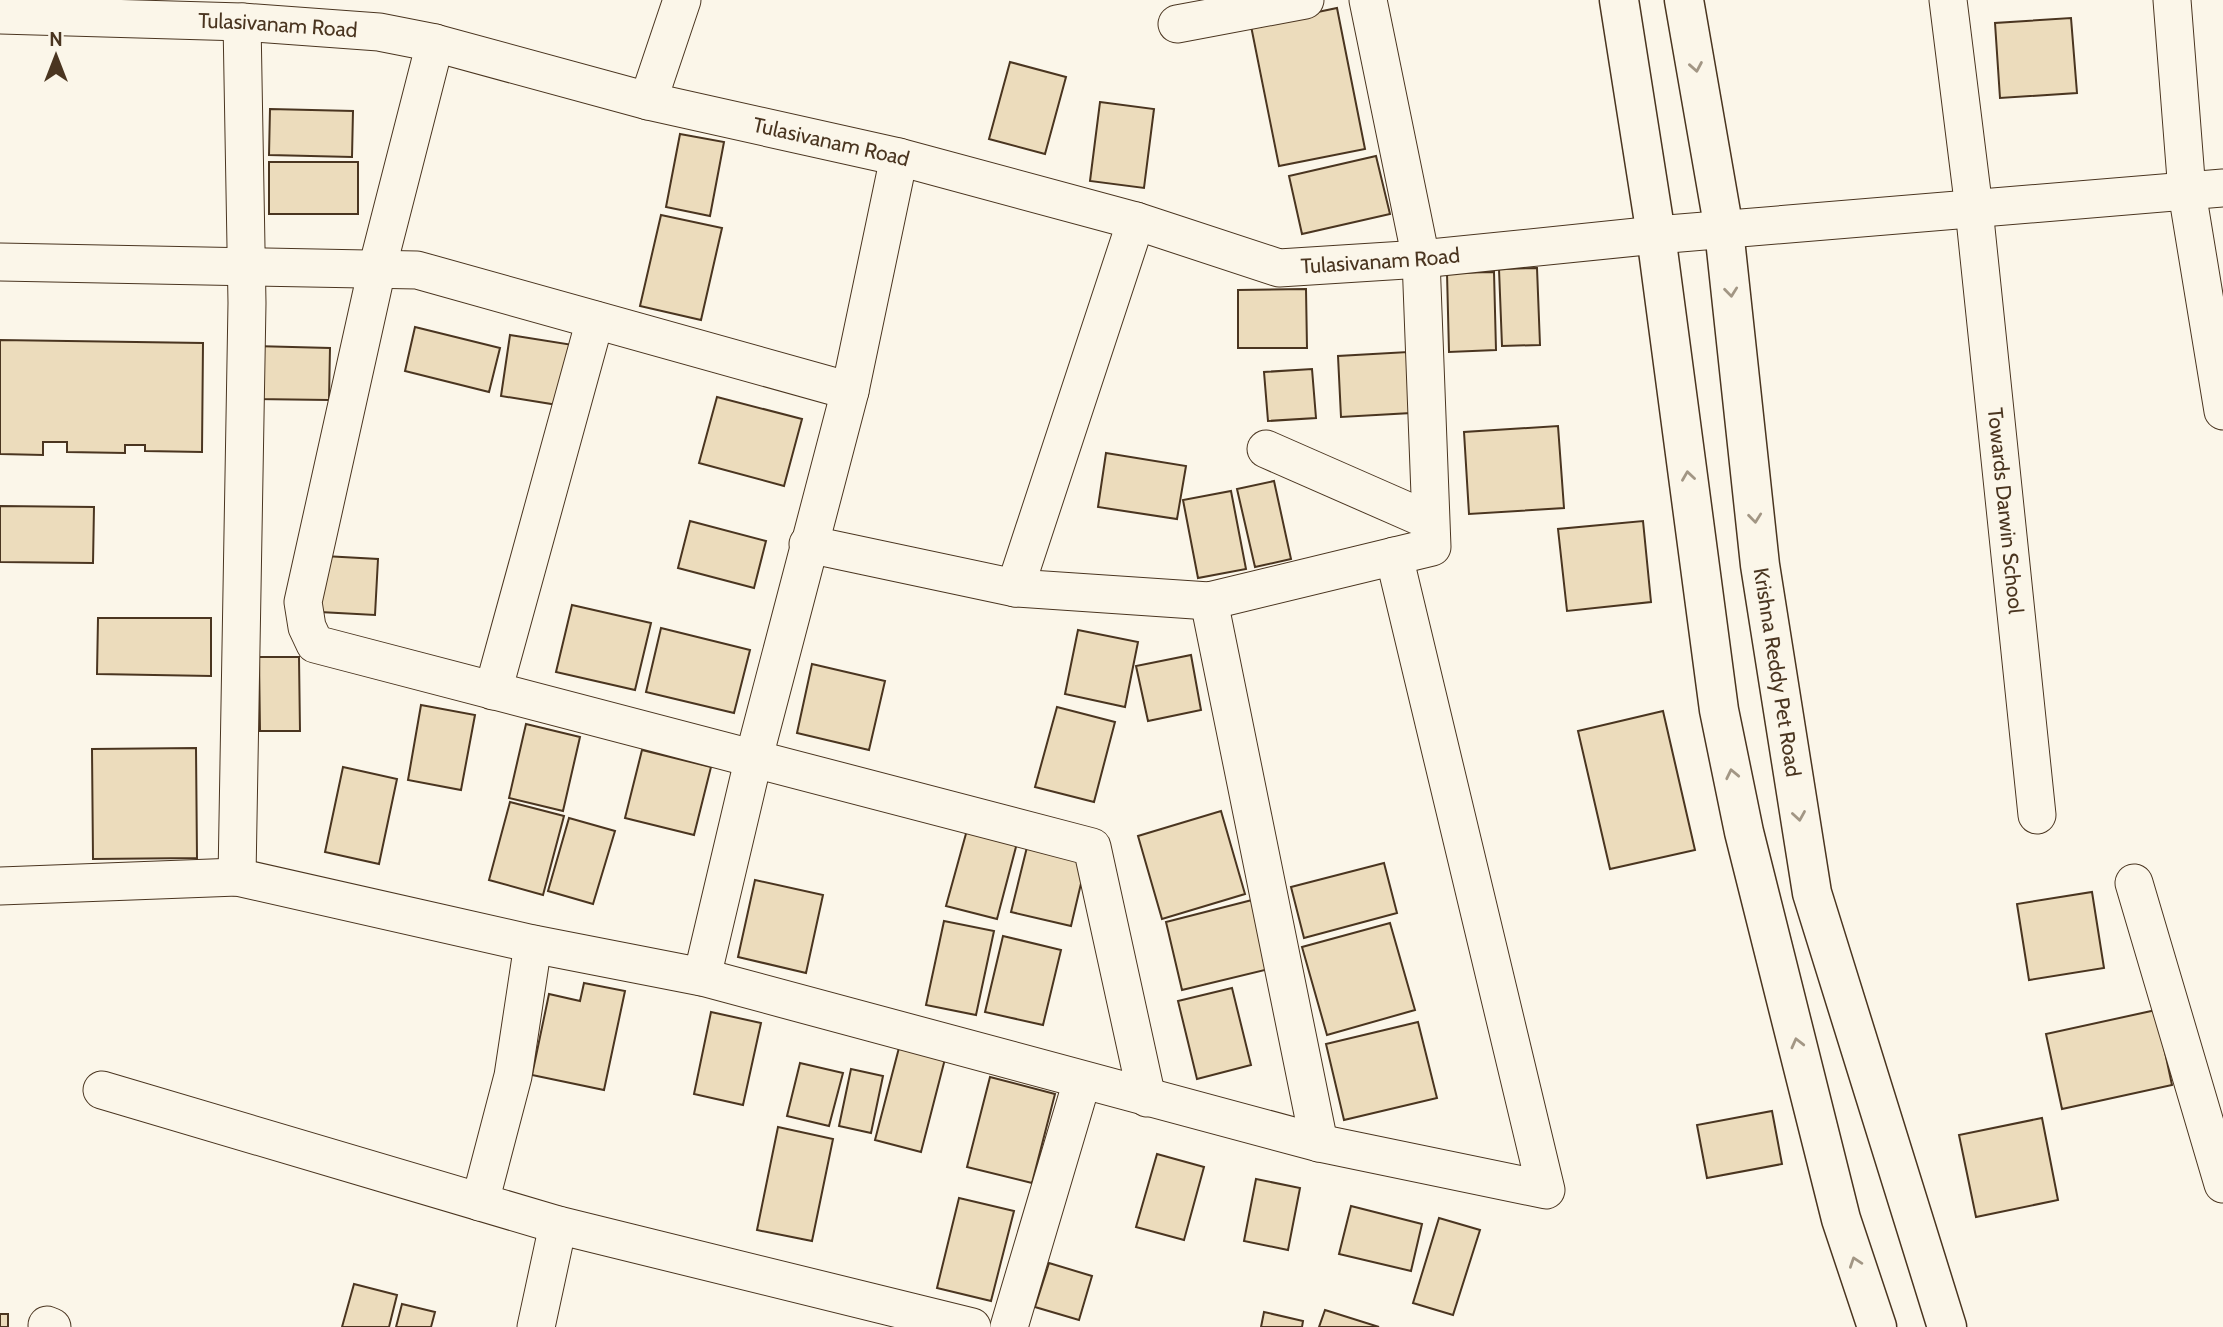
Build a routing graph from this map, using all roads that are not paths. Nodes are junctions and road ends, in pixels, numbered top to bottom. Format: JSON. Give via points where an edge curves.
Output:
{"nodes":[{"id":1,"x":681,"y":0,"type":"edge"},
{"id":2,"x":1305,"y":0,"type":"edge"},
{"id":3,"x":1368,"y":0,"type":"edge"},
{"id":4,"x":1619,"y":0,"type":"edge"},
{"id":5,"x":1684,"y":0,"type":"edge"},
{"id":6,"x":1948,"y":0,"type":"edge"},
{"id":7,"x":2172,"y":0,"type":"edge"},
{"id":8,"x":0,"y":15,"type":"edge"},
{"id":9,"x":242,"y":22,"type":"junction"},
{"id":10,"x":1177,"y":24,"type":"dead end"},
{"id":11,"x":435,"y":43,"type":"junction"},
{"id":12,"x":648,"y":101,"type":"junction"},
{"id":13,"x":899,"y":158,"type":"junction"},
{"id":14,"x":2223,"y":188,"type":"edge"},
{"id":15,"x":2187,"y":192,"type":"junction"},
{"id":16,"x":1974,"y":209,"type":"junction"},
{"id":17,"x":1136,"y":221,"type":"junction"},
{"id":18,"x":1724,"y":230,"type":"junction"},
{"id":19,"x":1656,"y":235,"type":"junction"},
{"id":20,"x":1421,"y":259,"type":"junction"},
{"id":21,"x":0,"y":262,"type":"edge"},
{"id":22,"x":247,"y":266,"type":"junction"},
{"id":23,"x":377,"y":269,"type":"junction"},
{"id":24,"x":595,"y":320,"type":"junction"},
{"id":25,"x":850,"y":391,"type":"junction"},
{"id":26,"x":2223,"y":411,"type":"edge"},
{"id":27,"x":1266,"y":449,"type":"dead end"},
{"id":28,"x":1430,"y":521,"type":"junction"},
{"id":29,"x":808,"y":544,"type":"junction"},
{"id":30,"x":1394,"y":556,"type":"junction"},
{"id":31,"x":1015,"y":588,"type":"junction"},
{"id":32,"x":1209,"y":601,"type":"junction"},
{"id":33,"x":494,"y":691,"type":"junction"},
{"id":34,"x":753,"y":761,"type":"junction"},
{"id":35,"x":2037,"y":815,"type":"dead end"},
{"id":36,"x":237,"y":877,"type":"junction"},
{"id":37,"x":2134,"y":883,"type":"dead end"},
{"id":38,"x":0,"y":886,"type":"edge"},
{"id":39,"x":533,"y":944,"type":"junction"},
{"id":40,"x":702,"y":977,"type":"junction"},
{"id":41,"x":1082,"y":1081,"type":"junction"},
{"id":42,"x":102,"y":1090,"type":"dead end"},
{"id":43,"x":1147,"y":1098,"type":"junction"},
{"id":44,"x":1320,"y":1143,"type":"junction"},
{"id":45,"x":2223,"y":1184,"type":"edge"},
{"id":46,"x":480,"y":1202,"type":"junction"},
{"id":47,"x":558,"y":1225,"type":"junction"},
{"id":48,"x":916,"y":1320,"type":"edge"},
{"id":49,"x":536,"y":1327,"type":"edge"},
{"id":50,"x":972,"y":1327,"type":"edge"},
{"id":51,"x":1009,"y":1327,"type":"edge"},
{"id":52,"x":1877,"y":1327,"type":"edge"},
{"id":53,"x":1947,"y":1327,"type":"edge"}],
"edges":[{"from":1,"to":12,"type":"street"},
{"from":2,"to":10,"type":"street"},
{"from":3,"to":20,"type":"street"},
{"from":4,"to":19,"type":"main road"},
{"from":5,"to":18,"type":"main road","name":"Krishna Reddy Pet Road","one_way":true},
{"from":6,"to":16,"type":"street","name":"Towards Darwin School"},
{"from":7,"to":15,"type":"street"},
{"from":8,"to":9,"type":"street","name":"Tulasivanam Road"},
{"from":9,"to":11,"type":"street","name":"Tulasivanam Road","via":[[379,32]]},
{"from":9,"to":22,"type":"street"},
{"from":11,"to":12,"type":"street","name":"Tulasivanam Road"},
{"from":11,"to":23,"type":"street"},
{"from":12,"to":13,"type":"street","name":"Tulasivanam Road"},
{"from":13,"to":17,"type":"street","name":"Tulasivanam Road"},
{"from":13,"to":25,"type":"street"},
{"from":14,"to":15,"type":"street","name":"Tulasivanam Road"},
{"from":15,"to":16,"type":"street","name":"Tulasivanam Road"},
{"from":15,"to":26,"type":"street"},
{"from":16,"to":18,"type":"street","name":"Tulasivanam Road"},
{"from":16,"to":35,"type":"street","name":"Towards Darwin School"},
{"from":17,"to":20,"type":"street","name":"Tulasivanam Road","via":[[1279,268]]},
{"from":17,"to":31,"type":"street"},
{"from":18,"to":19,"type":"street","name":"Tulasivanam Road"},
{"from":18,"to":53,"type":"main road","name":"Krishna Reddy Pet Road","one_way":true,"via":[[1760,565],[1812,893]]},
{"from":19,"to":20,"type":"street","name":"Tulasivanam Road"},
{"from":52,"to":19,"type":"main road","one_way":true,"via":[[1841,1219],[1744,832],[1719,710]]},
{"from":20,"to":28,"type":"street"},
{"from":21,"to":22,"type":"street"},
{"from":22,"to":23,"type":"street"},
{"from":22,"to":36,"type":"street"},
{"from":23,"to":24,"type":"street","via":[[417,270]]},
{"from":23,"to":33,"type":"street","via":[[303,602],[307,627],[315,644]]},
{"from":24,"to":25,"type":"street"},
{"from":24,"to":33,"type":"street"},
{"from":25,"to":29,"type":"street"},
{"from":27,"to":28,"type":"street"},
{"from":28,"to":30,"type":"street","via":[[1432,547]]},
{"from":29,"to":31,"type":"street"},
{"from":29,"to":34,"type":"street"},
{"from":30,"to":32,"type":"street"},
{"from":30,"to":44,"type":"street","via":[[1546,1190]]},
{"from":31,"to":32,"type":"street"},
{"from":32,"to":44,"type":"street"},
{"from":33,"to":34,"type":"street"},
{"from":34,"to":40,"type":"street"},
{"from":34,"to":43,"type":"street","via":[[1092,848]]},
{"from":36,"to":38,"type":"street"},
{"from":36,"to":39,"type":"street"},
{"from":37,"to":45,"type":"street"},
{"from":39,"to":40,"type":"street"},
{"from":39,"to":46,"type":"street","via":[[513,1076]]},
{"from":40,"to":41,"type":"street"},
{"from":41,"to":43,"type":"street"},
{"from":41,"to":51,"type":"street"},
{"from":42,"to":46,"type":"street"},
{"from":43,"to":44,"type":"street"},
{"from":46,"to":47,"type":"street"},
{"from":47,"to":48,"type":"street"},
{"from":47,"to":49,"type":"street"},
{"from":48,"to":50,"type":"street"}]}
